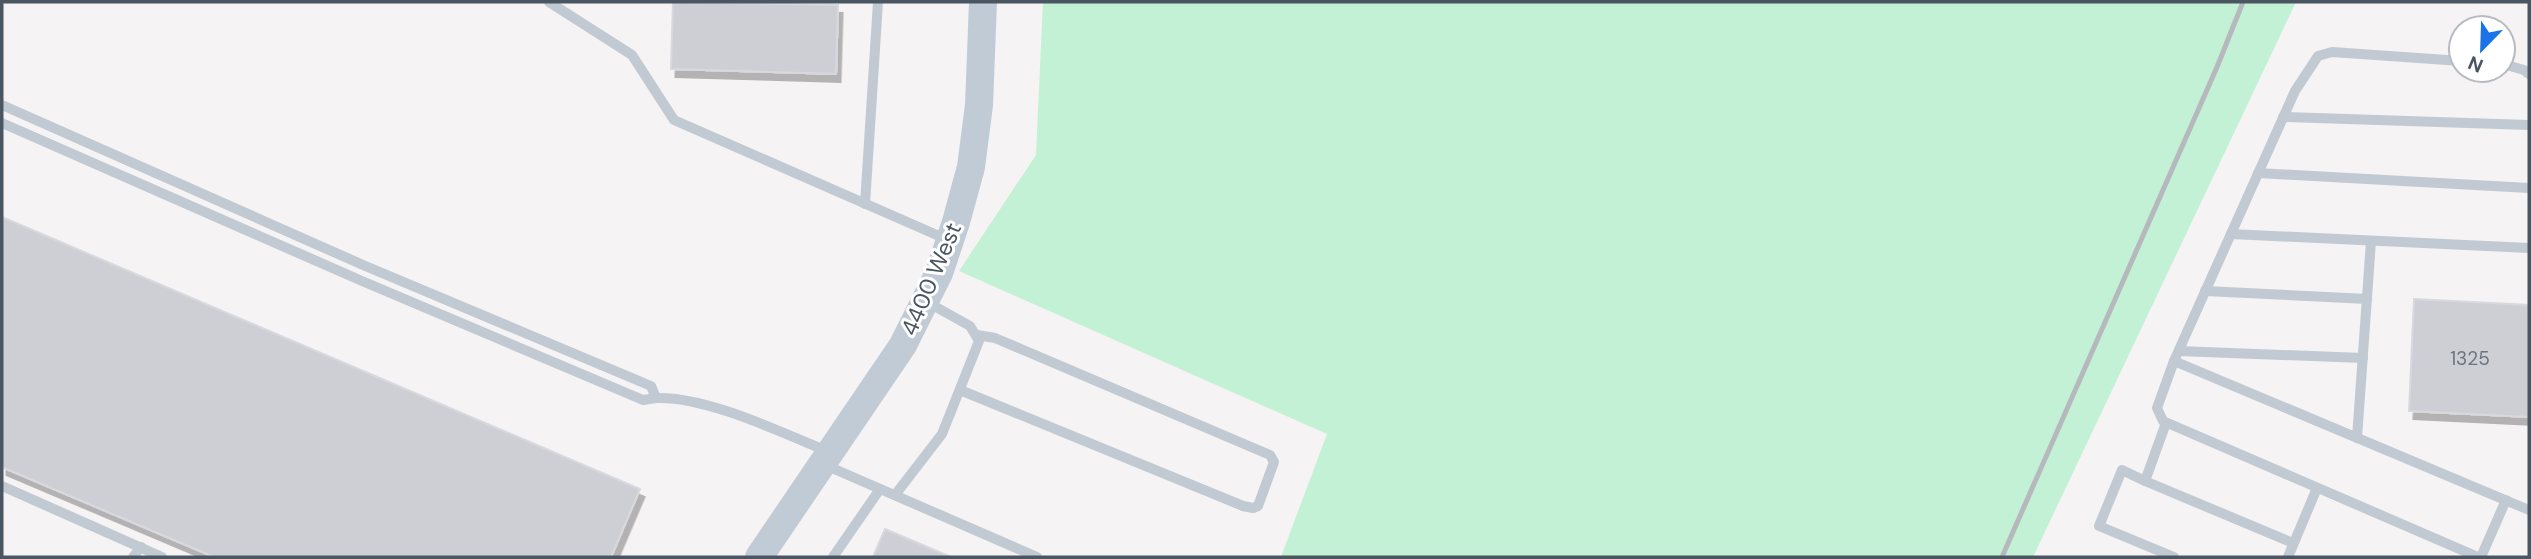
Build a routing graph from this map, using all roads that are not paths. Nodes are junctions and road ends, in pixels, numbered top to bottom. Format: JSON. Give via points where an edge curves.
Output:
{"nodes":[{"id":1,"x":549,"y":2,"type":"edge"},
{"id":2,"x":878,"y":2,"type":"edge"},
{"id":3,"x":983,"y":2,"type":"edge"},
{"id":4,"x":2447,"y":60,"type":"edge"},
{"id":5,"x":2,"y":105,"type":"edge"},
{"id":6,"x":2283,"y":117,"type":"junction"},
{"id":7,"x":2,"y":123,"type":"edge"},
{"id":8,"x":2529,"y":125,"type":"edge"},
{"id":9,"x":2258,"y":173,"type":"junction"},
{"id":10,"x":2529,"y":188,"type":"edge"},
{"id":11,"x":865,"y":204,"type":"junction"},
{"id":12,"x":2231,"y":234,"type":"junction"},
{"id":13,"x":950,"y":241,"type":"junction"},
{"id":14,"x":2371,"y":241,"type":"junction"},
{"id":15,"x":2529,"y":248,"type":"edge"},
{"id":16,"x":2206,"y":291,"type":"junction"},
{"id":17,"x":2367,"y":299,"type":"junction"},
{"id":18,"x":926,"y":302,"type":"junction"},
{"id":19,"x":977,"y":335,"type":"junction"},
{"id":20,"x":2179,"y":351,"type":"junction"},
{"id":21,"x":2363,"y":358,"type":"junction"},
{"id":22,"x":2174,"y":362,"type":"junction"},
{"id":23,"x":960,"y":390,"type":"junction"},
{"id":24,"x":656,"y":398,"type":"junction"},
{"id":25,"x":2166,"y":423,"type":"junction"},
{"id":26,"x":2357,"y":438,"type":"junction"},
{"id":27,"x":827,"y":458,"type":"junction"},
{"id":28,"x":2145,"y":481,"type":"junction"},
{"id":29,"x":2,"y":486,"type":"edge"},
{"id":30,"x":2317,"y":488,"type":"junction"},
{"id":31,"x":880,"y":489,"type":"junction"},
{"id":32,"x":895,"y":495,"type":"junction"},
{"id":33,"x":2506,"y":500,"type":"junction"},
{"id":34,"x":2529,"y":510,"type":"edge"},
{"id":35,"x":2293,"y":543,"type":"junction"},
{"id":36,"x":141,"y":547,"type":"junction"},
{"id":37,"x":134,"y":557,"type":"edge"},
{"id":38,"x":162,"y":557,"type":"edge"},
{"id":39,"x":759,"y":557,"type":"edge"},
{"id":40,"x":833,"y":557,"type":"edge"},
{"id":41,"x":1037,"y":557,"type":"edge"},
{"id":42,"x":2174,"y":557,"type":"edge"},
{"id":43,"x":2287,"y":557,"type":"edge"},
{"id":44,"x":2479,"y":557,"type":"edge"}],
"edges":[{"from":1,"to":11,"type":"lane","via":[[632,55],[674,120]]},
{"from":2,"to":11,"type":"lane"},
{"from":3,"to":13,"type":"street","name":"4400 West","via":[[971,167]]},
{"from":4,"to":6,"type":"lane","via":[[2332,52],[2318,55]]},
{"from":5,"to":24,"type":"lane","via":[[651,386]]},
{"from":6,"to":8,"type":"lane"},
{"from":6,"to":9,"type":"lane"},
{"from":7,"to":24,"type":"lane","via":[[643,400]]},
{"from":9,"to":10,"type":"lane"},
{"from":9,"to":12,"type":"lane"},
{"from":11,"to":13,"type":"lane"},
{"from":12,"to":14,"type":"lane"},
{"from":12,"to":16,"type":"lane"},
{"from":13,"to":18,"type":"street","name":"4400 West"},
{"from":14,"to":15,"type":"lane"},
{"from":14,"to":17,"type":"lane"},
{"from":16,"to":17,"type":"lane"},
{"from":16,"to":20,"type":"lane"},
{"from":17,"to":21,"type":"lane"},
{"from":18,"to":19,"type":"lane","via":[[970,326]]},
{"from":18,"to":27,"type":"street","name":"4400 West","via":[[903,345]]},
{"from":19,"to":23,"type":"lane","via":[[977,350]]},
{"from":19,"to":23,"type":"lane","via":[[995,338],[1270,455],[1274,462],[1271,474],[1258,506],[1243,506]]},
{"from":20,"to":21,"type":"lane"},
{"from":20,"to":22,"type":"lane"},
{"from":21,"to":26,"type":"lane"},
{"from":22,"to":25,"type":"lane","via":[[2157,408]]},
{"from":22,"to":26,"type":"lane"},
{"from":23,"to":32,"type":"lane","via":[[942,434]]},
{"from":24,"to":27,"type":"lane","via":[[675,397],[735,415]]},
{"from":25,"to":28,"type":"lane"},
{"from":25,"to":30,"type":"lane"},
{"from":26,"to":33,"type":"lane"},
{"from":27,"to":31,"type":"lane"},
{"from":27,"to":39,"type":"street","name":"4400 West"},
{"from":28,"to":35,"type":"lane"},
{"from":28,"to":42,"type":"lane","via":[[2122,470],[2099,526]]},
{"from":29,"to":36,"type":"lane"},
{"from":30,"to":35,"type":"lane"},
{"from":30,"to":44,"type":"lane"},
{"from":31,"to":32,"type":"lane"},
{"from":31,"to":40,"type":"lane"},
{"from":32,"to":41,"type":"lane"},
{"from":33,"to":34,"type":"lane"},
{"from":33,"to":44,"type":"lane"},
{"from":35,"to":43,"type":"lane"},
{"from":36,"to":37,"type":"lane"},
{"from":36,"to":38,"type":"lane"}]}
